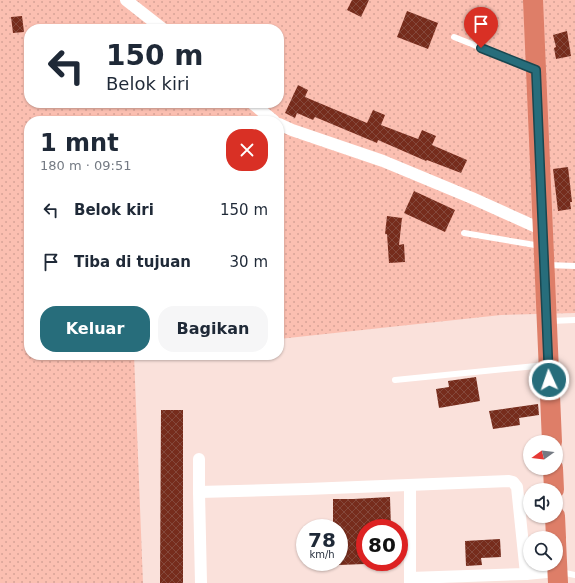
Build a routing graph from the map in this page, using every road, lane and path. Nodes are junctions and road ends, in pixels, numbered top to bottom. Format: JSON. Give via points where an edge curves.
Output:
{"nodes":[{"id":1,"x":126,"y":0,"type":"edge"},
{"id":2,"x":533,"y":0,"type":"edge"},
{"id":3,"x":157,"y":24,"type":"edge"},
{"id":4,"x":454,"y":37,"type":"dead end"},
{"id":5,"x":536,"y":70,"type":"junction"},
{"id":6,"x":258,"y":108,"type":"edge"},
{"id":7,"x":268,"y":116,"type":"edge"},
{"id":8,"x":284,"y":126,"type":"edge"},
{"id":9,"x":464,"y":233,"type":"dead end"},
{"id":10,"x":543,"y":247,"type":"junction"},
{"id":11,"x":575,"y":266,"type":"edge"},
{"id":12,"x":575,"y":320,"type":"edge"},
{"id":13,"x":546,"y":321,"type":"junction"},
{"id":14,"x":548,"y":365,"type":"junction"},
{"id":15,"x":395,"y":380,"type":"dead end"},
{"id":16,"x":552,"y":435,"type":"edge"},
{"id":17,"x":199,"y":459,"type":"dead end"},
{"id":18,"x":410,"y":486,"type":"junction"},
{"id":19,"x":199,"y":492,"type":"junction"},
{"id":20,"x":526,"y":574,"type":"junction"},
{"id":21,"x":563,"y":576,"type":"edge"},
{"id":22,"x":410,"y":580,"type":"edge"},
{"id":23,"x":201,"y":583,"type":"edge"}],
"edges":[{"from":1,"to":3,"type":"street"},
{"from":2,"to":5,"type":"highway"},
{"from":4,"to":5,"type":"lane"},
{"from":5,"to":10,"type":"highway"},
{"from":6,"to":7,"type":"street"},
{"from":8,"to":10,"type":"street","via":[[384,161],[472,198]]},
{"from":9,"to":10,"type":"lane"},
{"from":10,"to":11,"type":"lane"},
{"from":10,"to":13,"type":"highway"},
{"from":12,"to":13,"type":"lane"},
{"from":13,"to":14,"type":"highway"},
{"from":14,"to":15,"type":"lane"},
{"from":14,"to":16,"type":"highway"},
{"from":17,"to":19,"type":"street"},
{"from":18,"to":19,"type":"street"},
{"from":18,"to":20,"type":"street","via":[[513,482],[517,487]]},
{"from":18,"to":22,"type":"street"},
{"from":19,"to":23,"type":"street"},
{"from":20,"to":21,"type":"street"},
{"from":20,"to":22,"type":"street"}]}
